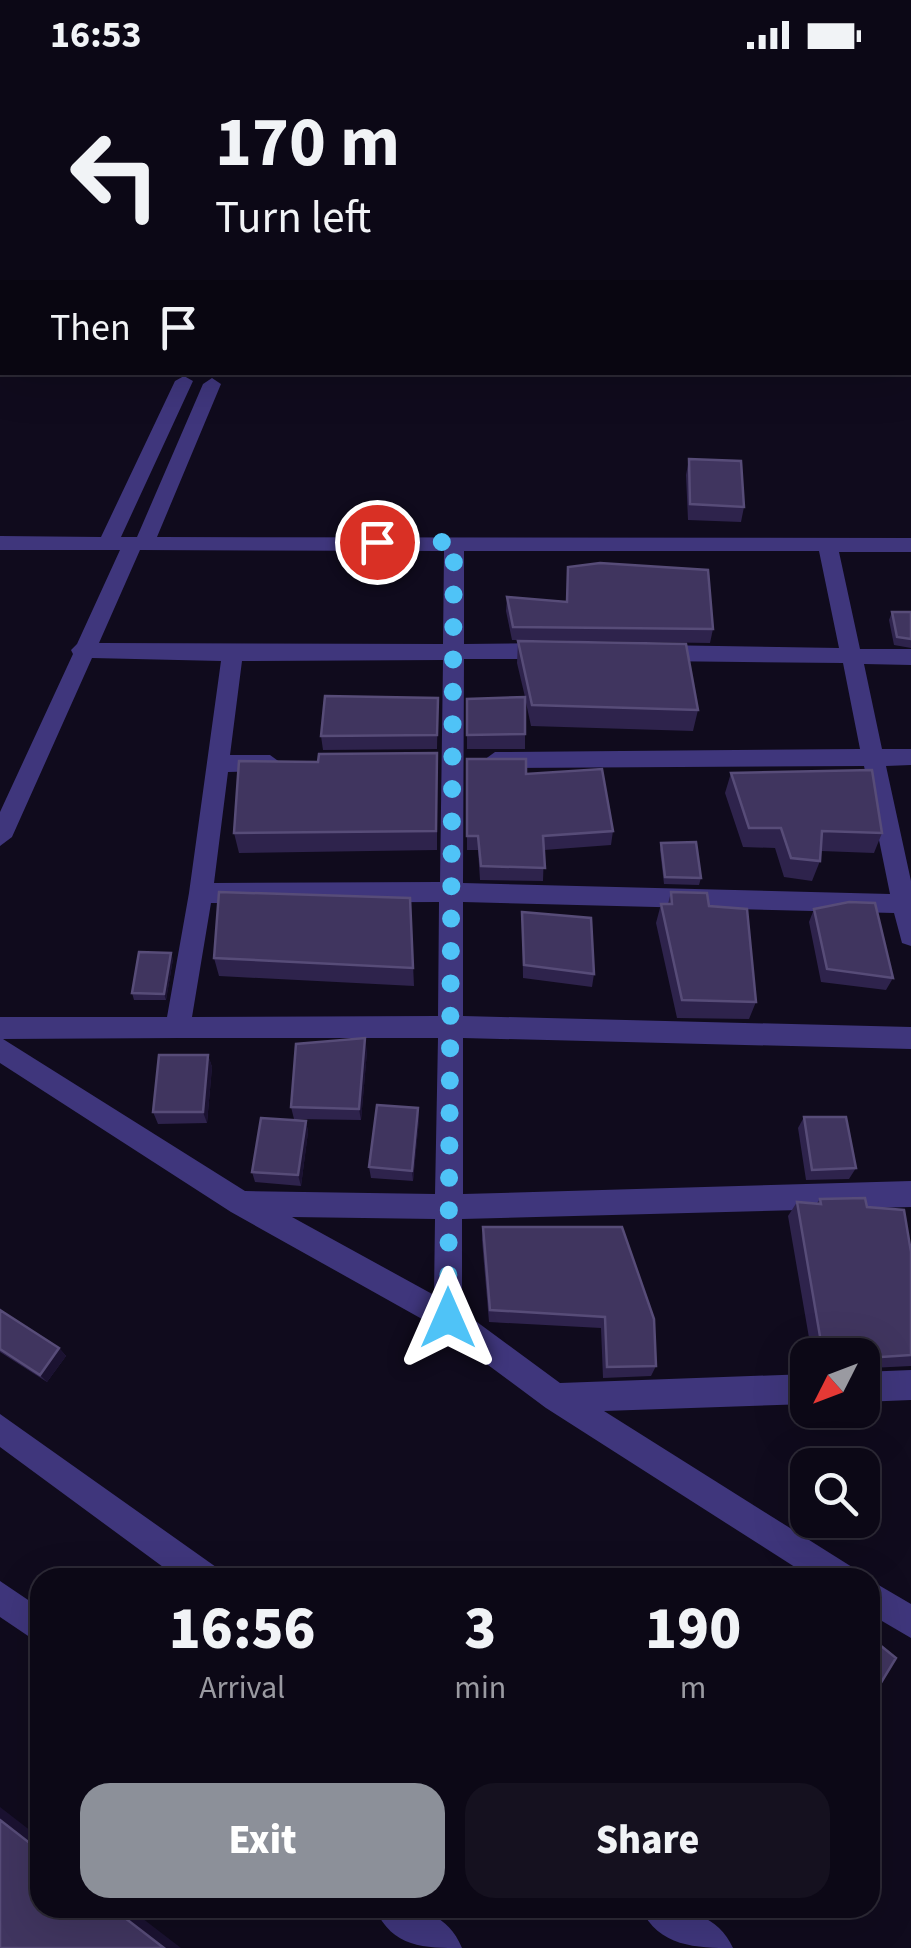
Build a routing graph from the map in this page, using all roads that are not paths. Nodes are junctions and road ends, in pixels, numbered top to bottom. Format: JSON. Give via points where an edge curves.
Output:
{"nodes":[{"id":1,"x":180,"y":377,"type":"edge"},
{"id":2,"x":454,"y":542,"type":"junction"},
{"id":3,"x":0,"y":543,"type":"edge"},
{"id":4,"x":138,"y":543,"type":"junction"},
{"id":5,"x":108,"y":544,"type":"junction"},
{"id":6,"x":828,"y":545,"type":"junction"},
{"id":7,"x":911,"y":545,"type":"edge"},
{"id":8,"x":82,"y":650,"type":"junction"},
{"id":9,"x":454,"y":650,"type":"junction"},
{"id":10,"x":576,"y":651,"type":"edge"},
{"id":11,"x":634,"y":652,"type":"edge"},
{"id":12,"x":232,"y":654,"type":"junction"},
{"id":13,"x":850,"y":656,"type":"junction"},
{"id":14,"x":911,"y":656,"type":"edge"},
{"id":15,"x":871,"y":756,"type":"junction"},
{"id":16,"x":911,"y":757,"type":"edge"},
{"id":17,"x":443,"y":761,"type":"junction"},
{"id":18,"x":294,"y":763,"type":"edge"},
{"id":19,"x":216,"y":764,"type":"junction"},
{"id":20,"x":0,"y":836,"type":"edge"},
{"id":21,"x":452,"y":892,"type":"junction"},
{"id":22,"x":202,"y":893,"type":"junction"},
{"id":23,"x":908,"y":904,"type":"edge"},
{"id":24,"x":911,"y":936,"type":"edge"},
{"id":25,"x":450,"y":1027,"type":"junction"},
{"id":26,"x":0,"y":1028,"type":"edge"},
{"id":27,"x":178,"y":1028,"type":"junction"},
{"id":28,"x":911,"y":1038,"type":"edge"},
{"id":29,"x":0,"y":1049,"type":"edge"},
{"id":30,"x":911,"y":1194,"type":"edge"},
{"id":31,"x":241,"y":1203,"type":"junction"},
{"id":32,"x":449,"y":1207,"type":"junction"},
{"id":33,"x":448,"y":1318,"type":"junction"},
{"id":34,"x":911,"y":1385,"type":"edge"},
{"id":35,"x":880,"y":1386,"type":"edge"},
{"id":36,"x":790,"y":1390,"type":"edge"},
{"id":37,"x":556,"y":1398,"type":"junction"},
{"id":38,"x":0,"y":1429,"type":"edge"},
{"id":39,"x":191,"y":1568,"type":"edge"},
{"id":40,"x":825,"y":1568,"type":"edge"},
{"id":41,"x":0,"y":1597,"type":"edge"},
{"id":42,"x":880,"y":1602,"type":"edge"},
{"id":43,"x":30,"y":1620,"type":"edge"},
{"id":44,"x":911,"y":1622,"type":"edge"},
{"id":45,"x":406,"y":1918,"type":"edge"},
{"id":46,"x":673,"y":1918,"type":"edge"},
{"id":47,"x":444,"y":1948,"type":"edge"},
{"id":48,"x":715,"y":1948,"type":"edge"}],
"edges":[{"from":1,"to":4,"type":"street","via":[[220,381]]},
{"from":1,"to":5,"type":"street"},
{"from":2,"to":4,"type":"street"},
{"from":2,"to":6,"type":"street"},
{"from":2,"to":9,"type":"street"},
{"from":3,"to":5,"type":"street"},
{"from":4,"to":5,"type":"street"},
{"from":4,"to":8,"type":"street"},
{"from":6,"to":7,"type":"street"},
{"from":6,"to":13,"type":"street"},
{"from":8,"to":12,"type":"street"},
{"from":8,"to":20,"type":"street"},
{"from":9,"to":10,"type":"street"},
{"from":9,"to":12,"type":"street"},
{"from":9,"to":17,"type":"street"},
{"from":11,"to":13,"type":"street"},
{"from":12,"to":19,"type":"street"},
{"from":13,"to":14,"type":"street"},
{"from":13,"to":15,"type":"street"},
{"from":15,"to":16,"type":"street"},
{"from":15,"to":17,"type":"street"},
{"from":15,"to":23,"type":"street"},
{"from":17,"to":21,"type":"street"},
{"from":18,"to":19,"type":"street"},
{"from":19,"to":22,"type":"street"},
{"from":21,"to":22,"type":"street"},
{"from":21,"to":23,"type":"street"},
{"from":21,"to":25,"type":"street"},
{"from":22,"to":27,"type":"street"},
{"from":23,"to":24,"type":"street"},
{"from":25,"to":27,"type":"street"},
{"from":25,"to":28,"type":"street"},
{"from":25,"to":32,"type":"street"},
{"from":26,"to":27,"type":"street"},
{"from":29,"to":31,"type":"street"},
{"from":30,"to":32,"type":"street"},
{"from":31,"to":32,"type":"street"},
{"from":31,"to":33,"type":"street"},
{"from":32,"to":33,"type":"street"},
{"from":33,"to":37,"type":"street"},
{"from":34,"to":35,"type":"street"},
{"from":36,"to":37,"type":"street"},
{"from":37,"to":40,"type":"street"},
{"from":38,"to":39,"type":"street"},
{"from":41,"to":43,"type":"street"},
{"from":42,"to":44,"type":"street"},
{"from":45,"to":47,"type":"street"},
{"from":46,"to":48,"type":"street"}]}
